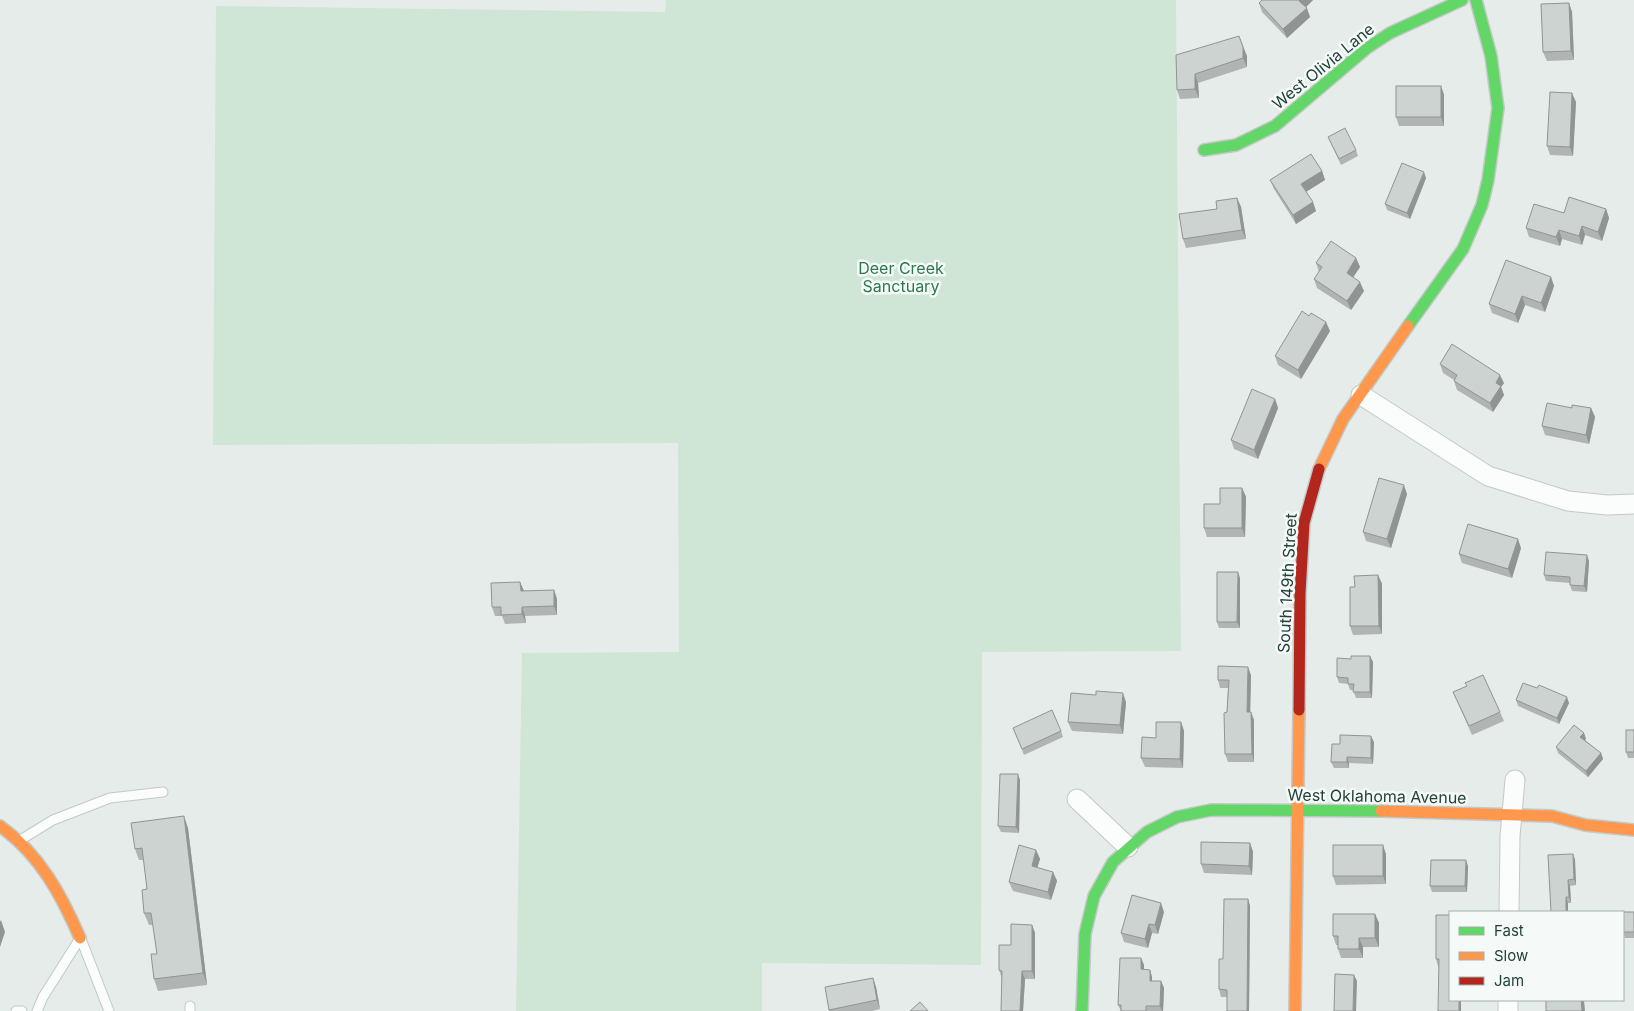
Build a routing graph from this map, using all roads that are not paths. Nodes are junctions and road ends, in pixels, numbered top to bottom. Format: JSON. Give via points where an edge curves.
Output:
{"nodes":[{"id":1,"x":1462,"y":0,"type":"edge"},
{"id":2,"x":1476,"y":0,"type":"edge"},
{"id":3,"x":1204,"y":150,"type":"dead end"},
{"id":4,"x":1360,"y":395,"type":"junction"},
{"id":5,"x":1634,"y":504,"type":"edge"},
{"id":6,"x":1515,"y":780,"type":"dead end"},
{"id":7,"x":163,"y":792,"type":"dead end"},
{"id":8,"x":1077,"y":799,"type":"dead end"},
{"id":9,"x":1297,"y":811,"type":"junction"},
{"id":10,"x":1512,"y":814,"type":"junction"},
{"id":11,"x":0,"y":826,"type":"edge"},
{"id":12,"x":1634,"y":830,"type":"edge"},
{"id":13,"x":20,"y":840,"type":"junction"},
{"id":14,"x":1128,"y":848,"type":"junction"},
{"id":15,"x":1509,"y":911,"type":"edge"},
{"id":16,"x":80,"y":938,"type":"junction"},
{"id":17,"x":16,"y":1011,"type":"edge"},
{"id":18,"x":22,"y":1011,"type":"edge"},
{"id":19,"x":36,"y":1011,"type":"edge"},
{"id":20,"x":109,"y":1011,"type":"edge"},
{"id":21,"x":1082,"y":1011,"type":"edge"},
{"id":22,"x":1294,"y":1011,"type":"edge"}],
"edges":[{"from":1,"to":3,"type":"street","name":"West Olivia Lane","via":[[1398,29],[1367,48],[1275,126],[1236,145]]},
{"from":2,"to":4,"type":"street","name":"South 149th Street","via":[[1491,56],[1498,108],[1482,205],[1462,249]]},
{"from":4,"to":5,"type":"street","via":[[1488,476],[1568,501]]},
{"from":4,"to":9,"type":"street","name":"South 149th Street","via":[[1343,420],[1320,466],[1304,523]]},
{"from":6,"to":10,"type":"street"},
{"from":7,"to":13,"type":"lane","via":[[110,798],[54,820]]},
{"from":8,"to":14,"type":"street"},
{"from":9,"to":10,"type":"street","name":"West Oklahoma Avenue"},
{"from":9,"to":14,"type":"street","name":"West Oklahoma Avenue","via":[[1205,811],[1189,814],[1155,828]]},
{"from":9,"to":22,"type":"street","name":"South 149th Street"},
{"from":10,"to":12,"type":"street","name":"West Oklahoma Avenue","via":[[1552,816],[1585,825]]},
{"from":10,"to":15,"type":"street"},
{"from":11,"to":13,"type":"street"},
{"from":13,"to":16,"type":"street","via":[[51,878]]},
{"from":14,"to":21,"type":"street","name":"West Oklahoma Avenue","via":[[1113,862],[1102,880],[1085,923]]},
{"from":16,"to":19,"type":"lane"},
{"from":16,"to":20,"type":"lane"},
{"from":17,"to":18,"type":"lane"}]}
